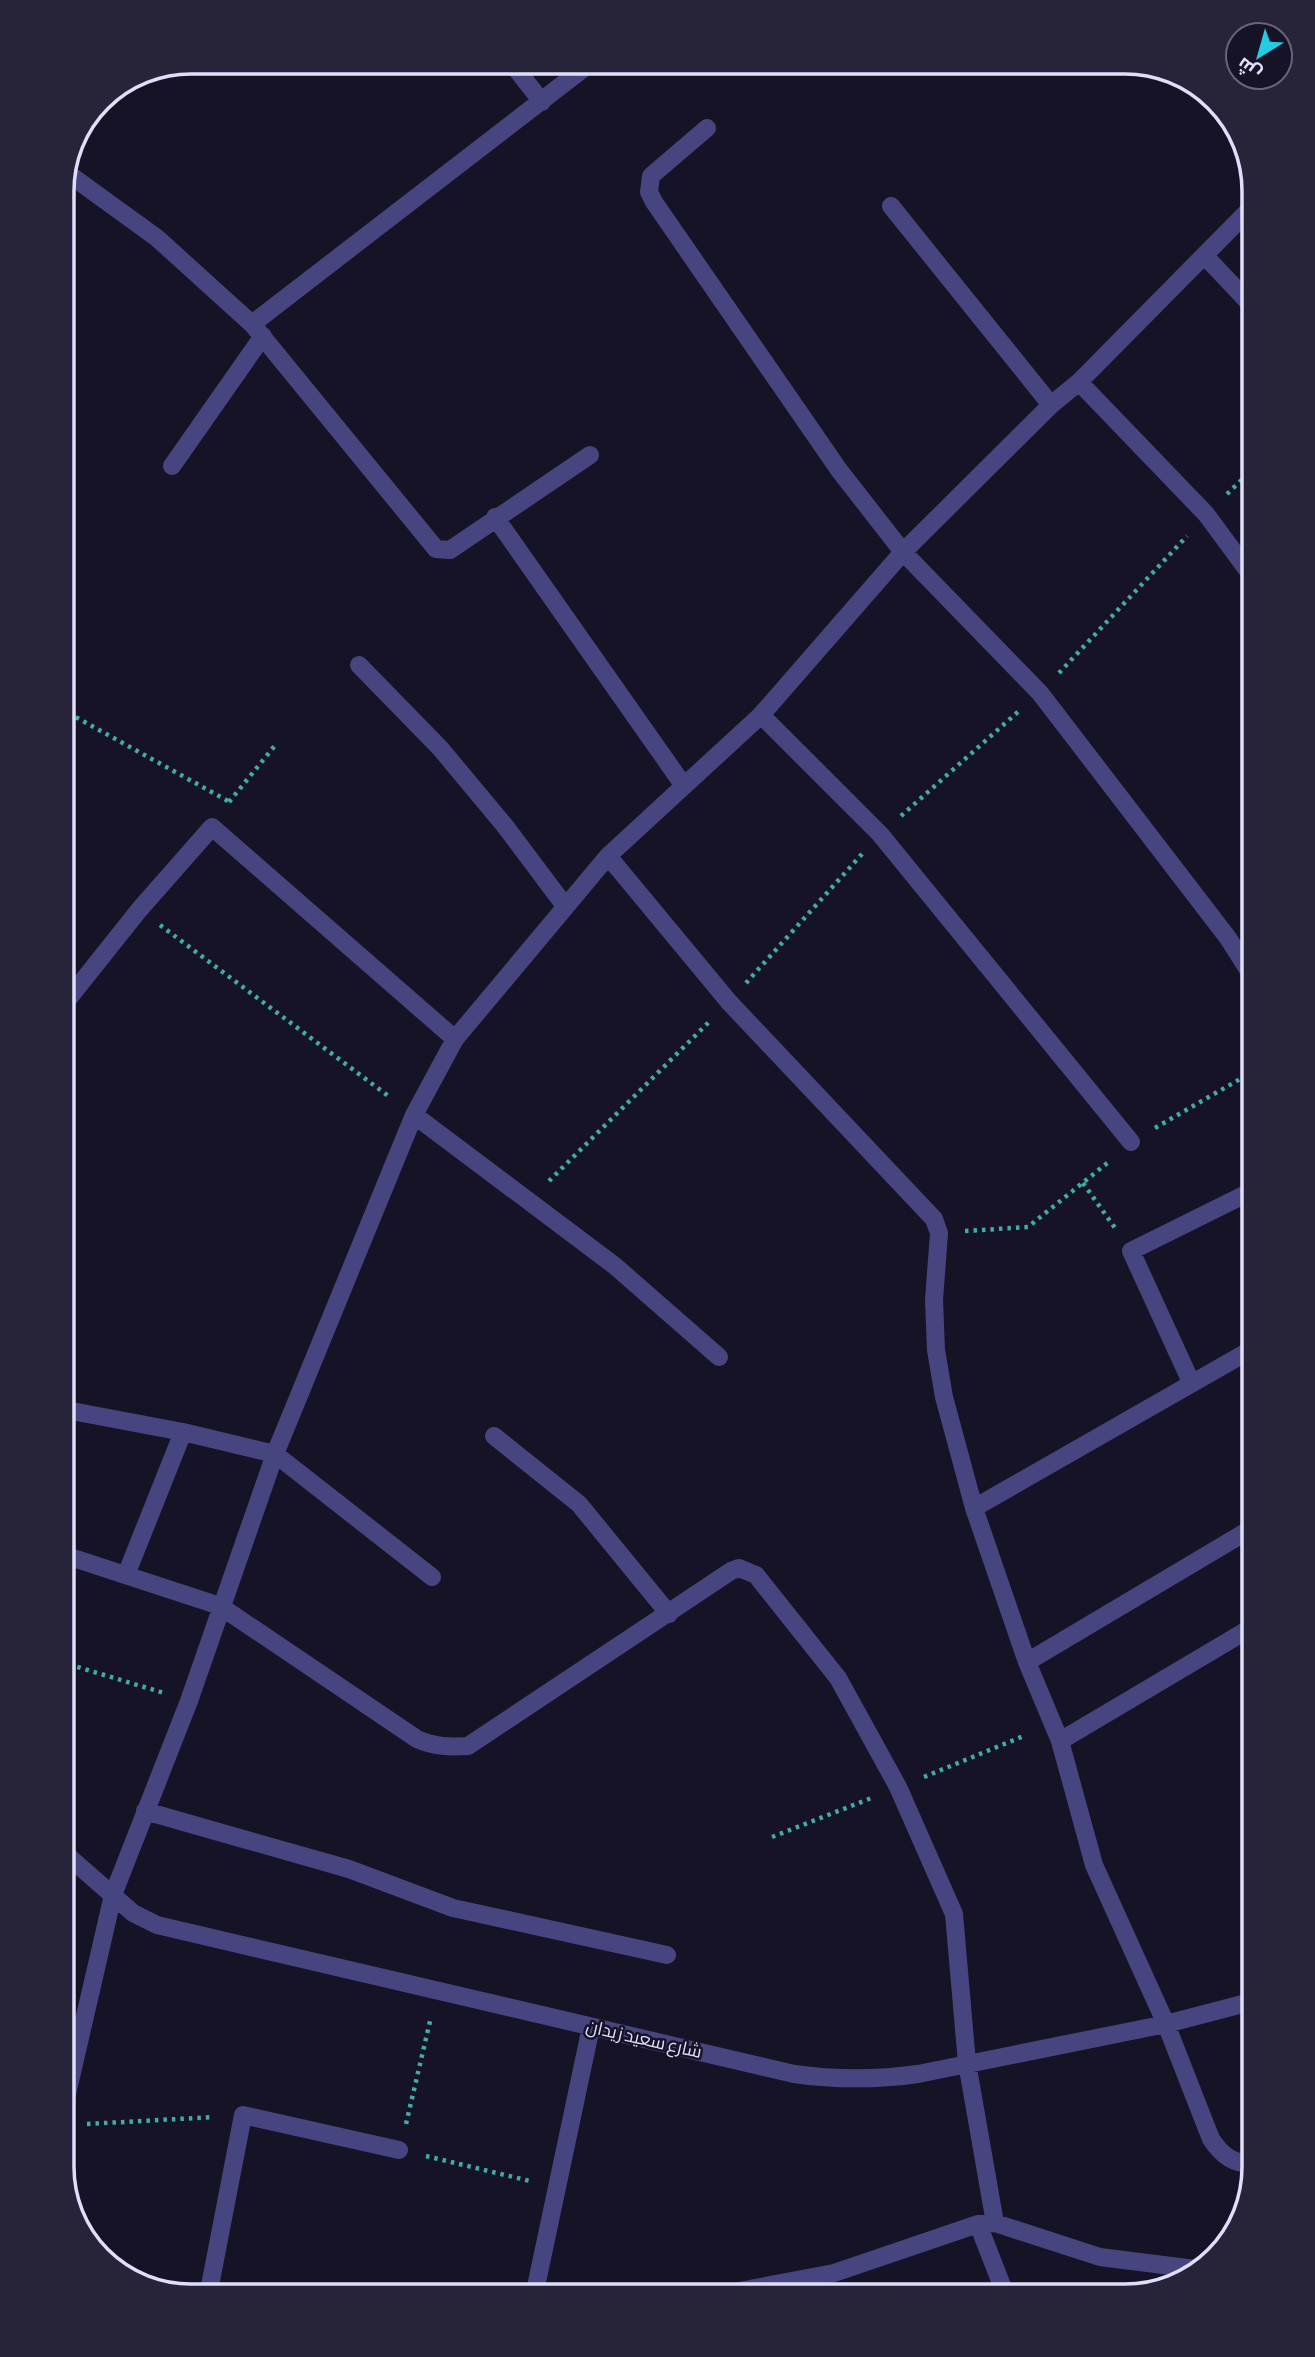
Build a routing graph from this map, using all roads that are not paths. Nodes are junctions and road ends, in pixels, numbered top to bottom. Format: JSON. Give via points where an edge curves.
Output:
{"nodes":[{"id":1,"x":520,"y":74,"type":"edge"},
{"id":2,"x":577,"y":74,"type":"edge"},
{"id":3,"x":542,"y":102,"type":"junction"},
{"id":4,"x":707,"y":128,"type":"dead end"},
{"id":5,"x":75,"y":178,"type":"edge"},
{"id":6,"x":891,"y":205,"type":"dead end"},
{"id":7,"x":1242,"y":217,"type":"edge"},
{"id":8,"x":1205,"y":256,"type":"junction"},
{"id":9,"x":1242,"y":295,"type":"edge"},
{"id":10,"x":257,"y":330,"type":"junction"},
{"id":11,"x":1079,"y":382,"type":"junction"},
{"id":12,"x":1051,"y":405,"type":"junction"},
{"id":13,"x":590,"y":455,"type":"dead end"},
{"id":14,"x":172,"y":466,"type":"dead end"},
{"id":15,"x":495,"y":517,"type":"junction"},
{"id":16,"x":903,"y":552,"type":"junction"},
{"id":17,"x":1242,"y":563,"type":"edge"},
{"id":18,"x":359,"y":665,"type":"dead end"},
{"id":19,"x":761,"y":715,"type":"junction"},
{"id":20,"x":684,"y":786,"type":"junction"},
{"id":21,"x":608,"y":856,"type":"junction"},
{"id":22,"x":565,"y":906,"type":"junction"},
{"id":23,"x":1242,"y":960,"type":"edge"},
{"id":24,"x":74,"y":992,"type":"edge"},
{"id":25,"x":455,"y":1039,"type":"junction"},
{"id":26,"x":414,"y":1115,"type":"junction"},
{"id":27,"x":1131,"y":1142,"type":"road end"},
{"id":28,"x":1242,"y":1196,"type":"edge"},
{"id":29,"x":1242,"y":1354,"type":"edge"},
{"id":30,"x":719,"y":1357,"type":"dead end"},
{"id":31,"x":1191,"y":1382,"type":"junction"},
{"id":32,"x":74,"y":1411,"type":"edge"},
{"id":33,"x":183,"y":1432,"type":"junction"},
{"id":34,"x":495,"y":1436,"type":"dead end"},
{"id":35,"x":275,"y":1454,"type":"junction"},
{"id":36,"x":974,"y":1508,"type":"junction"},
{"id":37,"x":1242,"y":1534,"type":"edge"},
{"id":38,"x":74,"y":1557,"type":"edge"},
{"id":39,"x":126,"y":1575,"type":"junction"},
{"id":40,"x":432,"y":1577,"type":"dead end"},
{"id":41,"x":220,"y":1606,"type":"junction"},
{"id":42,"x":669,"y":1614,"type":"junction"},
{"id":43,"x":1242,"y":1633,"type":"edge"},
{"id":44,"x":1027,"y":1661,"type":"junction"},
{"id":45,"x":1060,"y":1741,"type":"junction"},
{"id":46,"x":145,"y":1811,"type":"junction"},
{"id":47,"x":74,"y":1861,"type":"edge"},
{"id":48,"x":113,"y":1895,"type":"junction"},
{"id":49,"x":667,"y":1955,"type":"dead end"},
{"id":50,"x":1242,"y":2004,"type":"edge"},
{"id":51,"x":1166,"y":2024,"type":"junction"},
{"id":52,"x":591,"y":2027,"type":"junction"},
{"id":53,"x":967,"y":2063,"type":"junction"},
{"id":54,"x":74,"y":2092,"type":"edge"},
{"id":55,"x":400,"y":2150,"type":"road end"},
{"id":56,"x":1242,"y":2164,"type":"edge"},
{"id":57,"x":987,"y":2224,"type":"junction"},
{"id":58,"x":1184,"y":2268,"type":"edge"},
{"id":59,"x":210,"y":2283,"type":"edge"},
{"id":60,"x":536,"y":2283,"type":"edge"},
{"id":61,"x":778,"y":2284,"type":"edge"},
{"id":62,"x":1003,"y":2284,"type":"edge"}],
"edges":[{"from":1,"to":3,"type":"street"},
{"from":2,"to":3,"type":"street"},
{"from":3,"to":10,"type":"street","via":[[409,200]]},
{"from":4,"to":16,"type":"street","via":[[651,176],[649,192],[839,470]]},
{"from":5,"to":10,"type":"street","via":[[157,238]]},
{"from":6,"to":12,"type":"street"},
{"from":7,"to":8,"type":"street"},
{"from":8,"to":9,"type":"street"},
{"from":8,"to":11,"type":"street"},
{"from":10,"to":14,"type":"street"},
{"from":10,"to":15,"type":"street","via":[[436,549],[450,550]]},
{"from":11,"to":12,"type":"street"},
{"from":11,"to":17,"type":"street","via":[[1206,514]]},
{"from":12,"to":16,"type":"street"},
{"from":13,"to":15,"type":"street"},
{"from":15,"to":20,"type":"street"},
{"from":16,"to":19,"type":"street"},
{"from":16,"to":23,"type":"street","via":[[1040,693]]},
{"from":18,"to":22,"type":"street","via":[[440,748]]},
{"from":19,"to":20,"type":"street"},
{"from":19,"to":27,"type":"street","via":[[880,834]]},
{"from":20,"to":21,"type":"street"},
{"from":21,"to":22,"type":"street"},
{"from":21,"to":36,"type":"street","via":[[729,1002],[922,1204],[939,1233],[936,1350]]},
{"from":22,"to":25,"type":"street"},
{"from":24,"to":25,"type":"street","via":[[212,827]]},
{"from":25,"to":26,"type":"street"},
{"from":26,"to":30,"type":"street","via":[[615,1266]]},
{"from":26,"to":35,"type":"street"},
{"from":28,"to":31,"type":"street","via":[[1131,1251]]},
{"from":29,"to":31,"type":"street"},
{"from":31,"to":36,"type":"street"},
{"from":32,"to":33,"type":"street"},
{"from":33,"to":35,"type":"street"},
{"from":33,"to":39,"type":"street"},
{"from":34,"to":42,"type":"street","via":[[579,1504]]},
{"from":35,"to":40,"type":"street"},
{"from":35,"to":41,"type":"street"},
{"from":36,"to":44,"type":"street"},
{"from":37,"to":44,"type":"street"},
{"from":38,"to":39,"type":"street"},
{"from":39,"to":41,"type":"street"},
{"from":41,"to":42,"type":"street","via":[[417,1739],[448,1747],[468,1746]]},
{"from":41,"to":46,"type":"street","via":[[189,1701]]},
{"from":42,"to":53,"type":"street","via":[[739,1568],[756,1575],[838,1678],[898,1787],[954,1914]]},
{"from":43,"to":45,"type":"street"},
{"from":44,"to":45,"type":"street"},
{"from":45,"to":51,"type":"street","via":[[1094,1865]]},
{"from":46,"to":48,"type":"street"},
{"from":46,"to":49,"type":"street","via":[[349,1869],[453,1909]]},
{"from":47,"to":48,"type":"street","name":"شارع سعيد زيدان"},
{"from":48,"to":52,"type":"street","name":"شارع سعيد زيدان","via":[[157,1926]]},
{"from":48,"to":54,"type":"street"},
{"from":50,"to":51,"type":"street","name":"شارع سعيد زيدان"},
{"from":51,"to":53,"type":"street","name":"شارع سعيد زيدان"},
{"from":51,"to":56,"type":"street","via":[[1211,2139],[1221,2153]]},
{"from":52,"to":53,"type":"street","name":"شارع سعيد زيدان","via":[[835,2080],[876,2080]]},
{"from":52,"to":60,"type":"street"},
{"from":53,"to":57,"type":"street"},
{"from":55,"to":59,"type":"street","via":[[243,2115]]},
{"from":57,"to":58,"type":"street","via":[[1100,2257]]},
{"from":57,"to":61,"type":"street","via":[[834,2273]]},
{"from":57,"to":62,"type":"street"}]}
